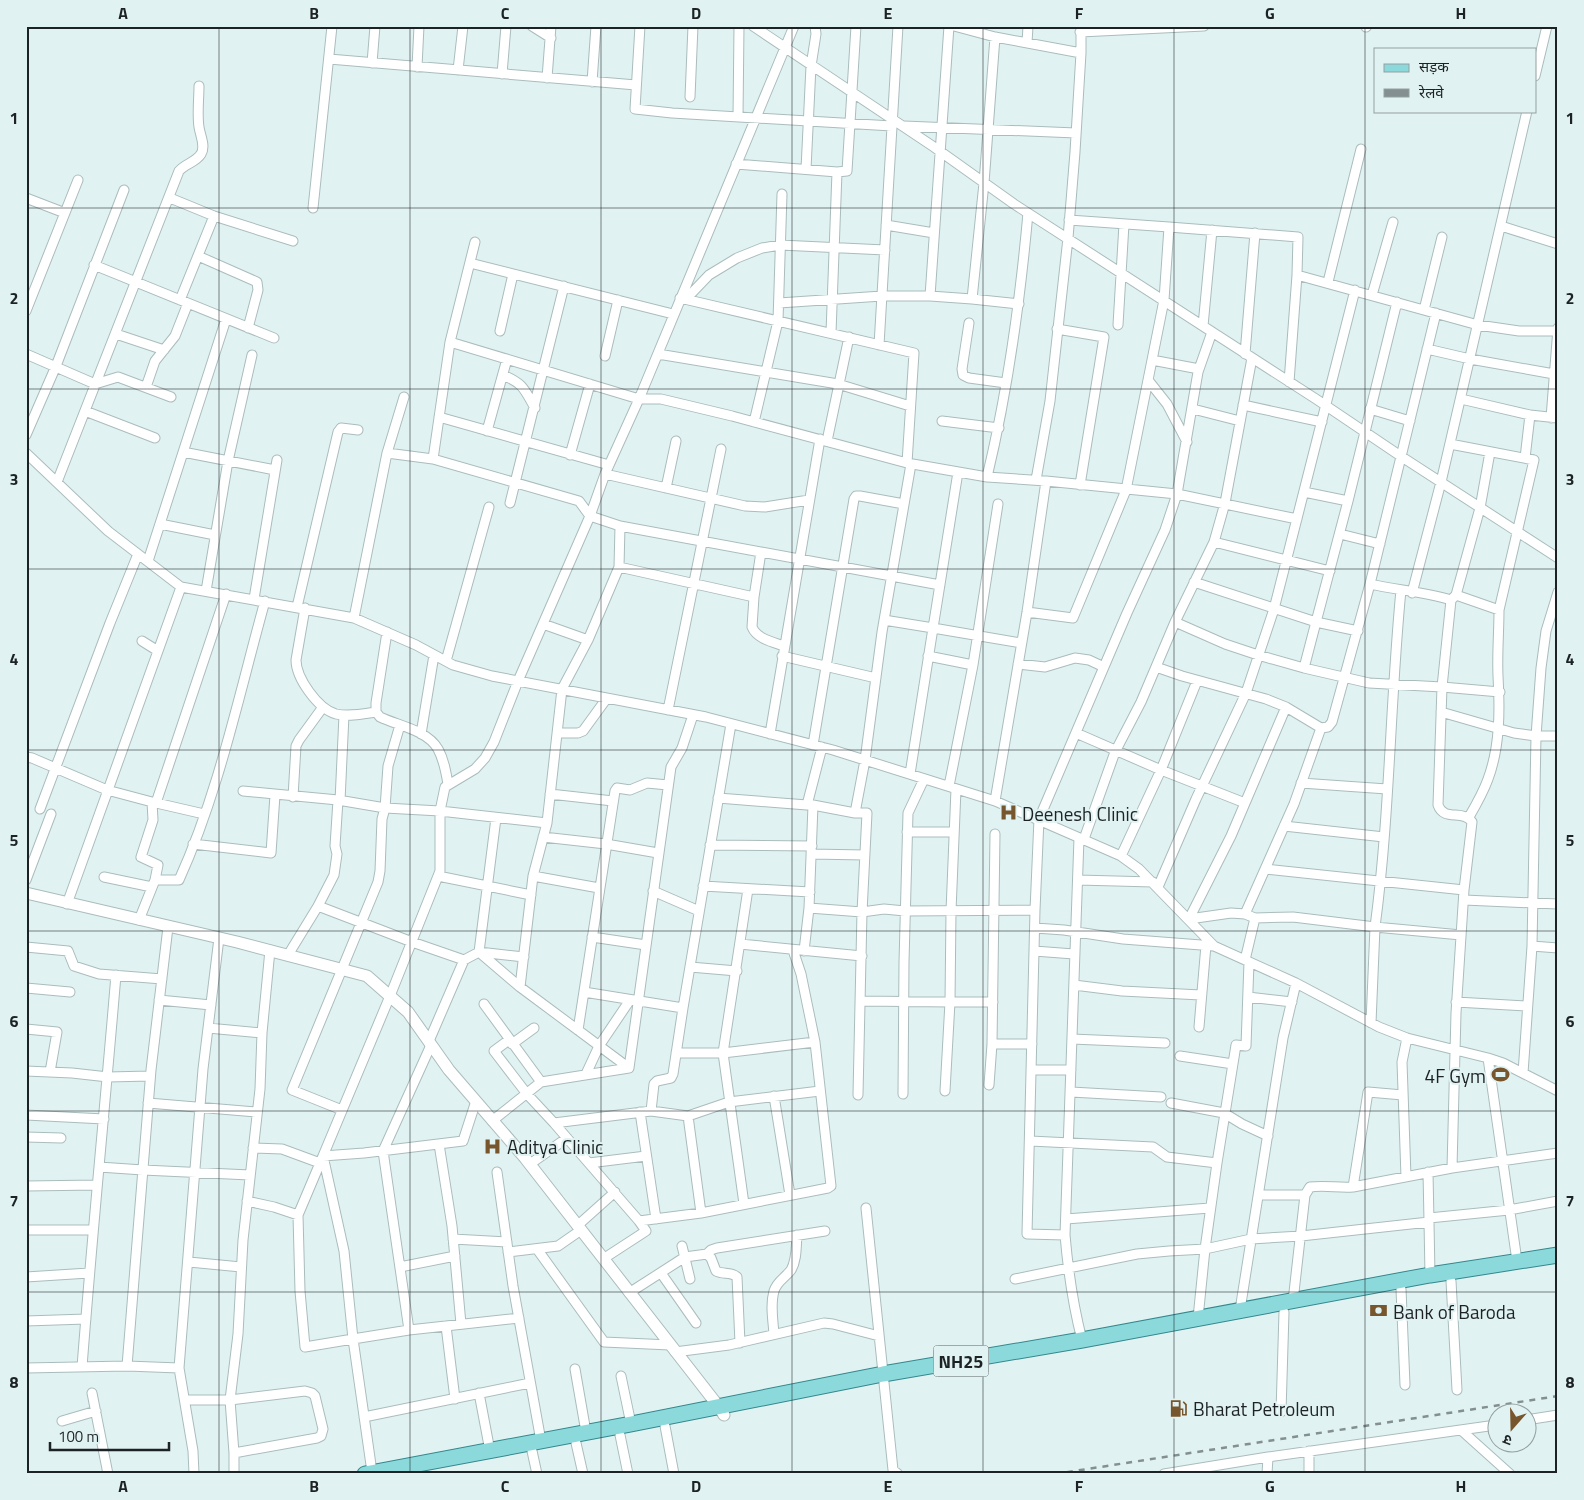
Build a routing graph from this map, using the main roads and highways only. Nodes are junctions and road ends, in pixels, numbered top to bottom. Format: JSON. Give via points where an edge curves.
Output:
{"nodes":[{"id":1,"x":1558,"y":1255,"type":"edge"},
{"id":2,"x":1558,"y":1265,"type":"edge"},
{"id":3,"x":1288,"y":1306,"type":"junction"},
{"id":4,"x":883,"y":1379,"type":"junction"},
{"id":5,"x":721,"y":1411,"type":"junction"},
{"id":6,"x":581,"y":1438,"type":"junction"},
{"id":7,"x":536,"y":1446,"type":"junction"},
{"id":8,"x":368,"y":1473,"type":"edge"},
{"id":9,"x":413,"y":1474,"type":"edge"}],
"edges":[{"from":1,"to":3,"type":"main road","number":"NH25","via":[[1430,1275]]},
{"from":2,"to":3,"type":"main road","number":"NH25"},
{"from":3,"to":4,"type":"main road","number":"NH25","via":[[1084,1349]]},
{"from":3,"to":4,"type":"main road","number":"NH25","via":[[1240,1310]]},
{"from":4,"to":5,"type":"main road","number":"NH25"},
{"from":5,"to":6,"type":"main road","number":"NH25","via":[[631,1424]]},
{"from":5,"to":6,"type":"main road","number":"NH25","via":[[620,1435]]},
{"from":6,"to":7,"type":"main road","number":"NH25"},
{"from":7,"to":8,"type":"main road","number":"NH25"},
{"from":7,"to":9,"type":"main road","number":"NH25"}]}
